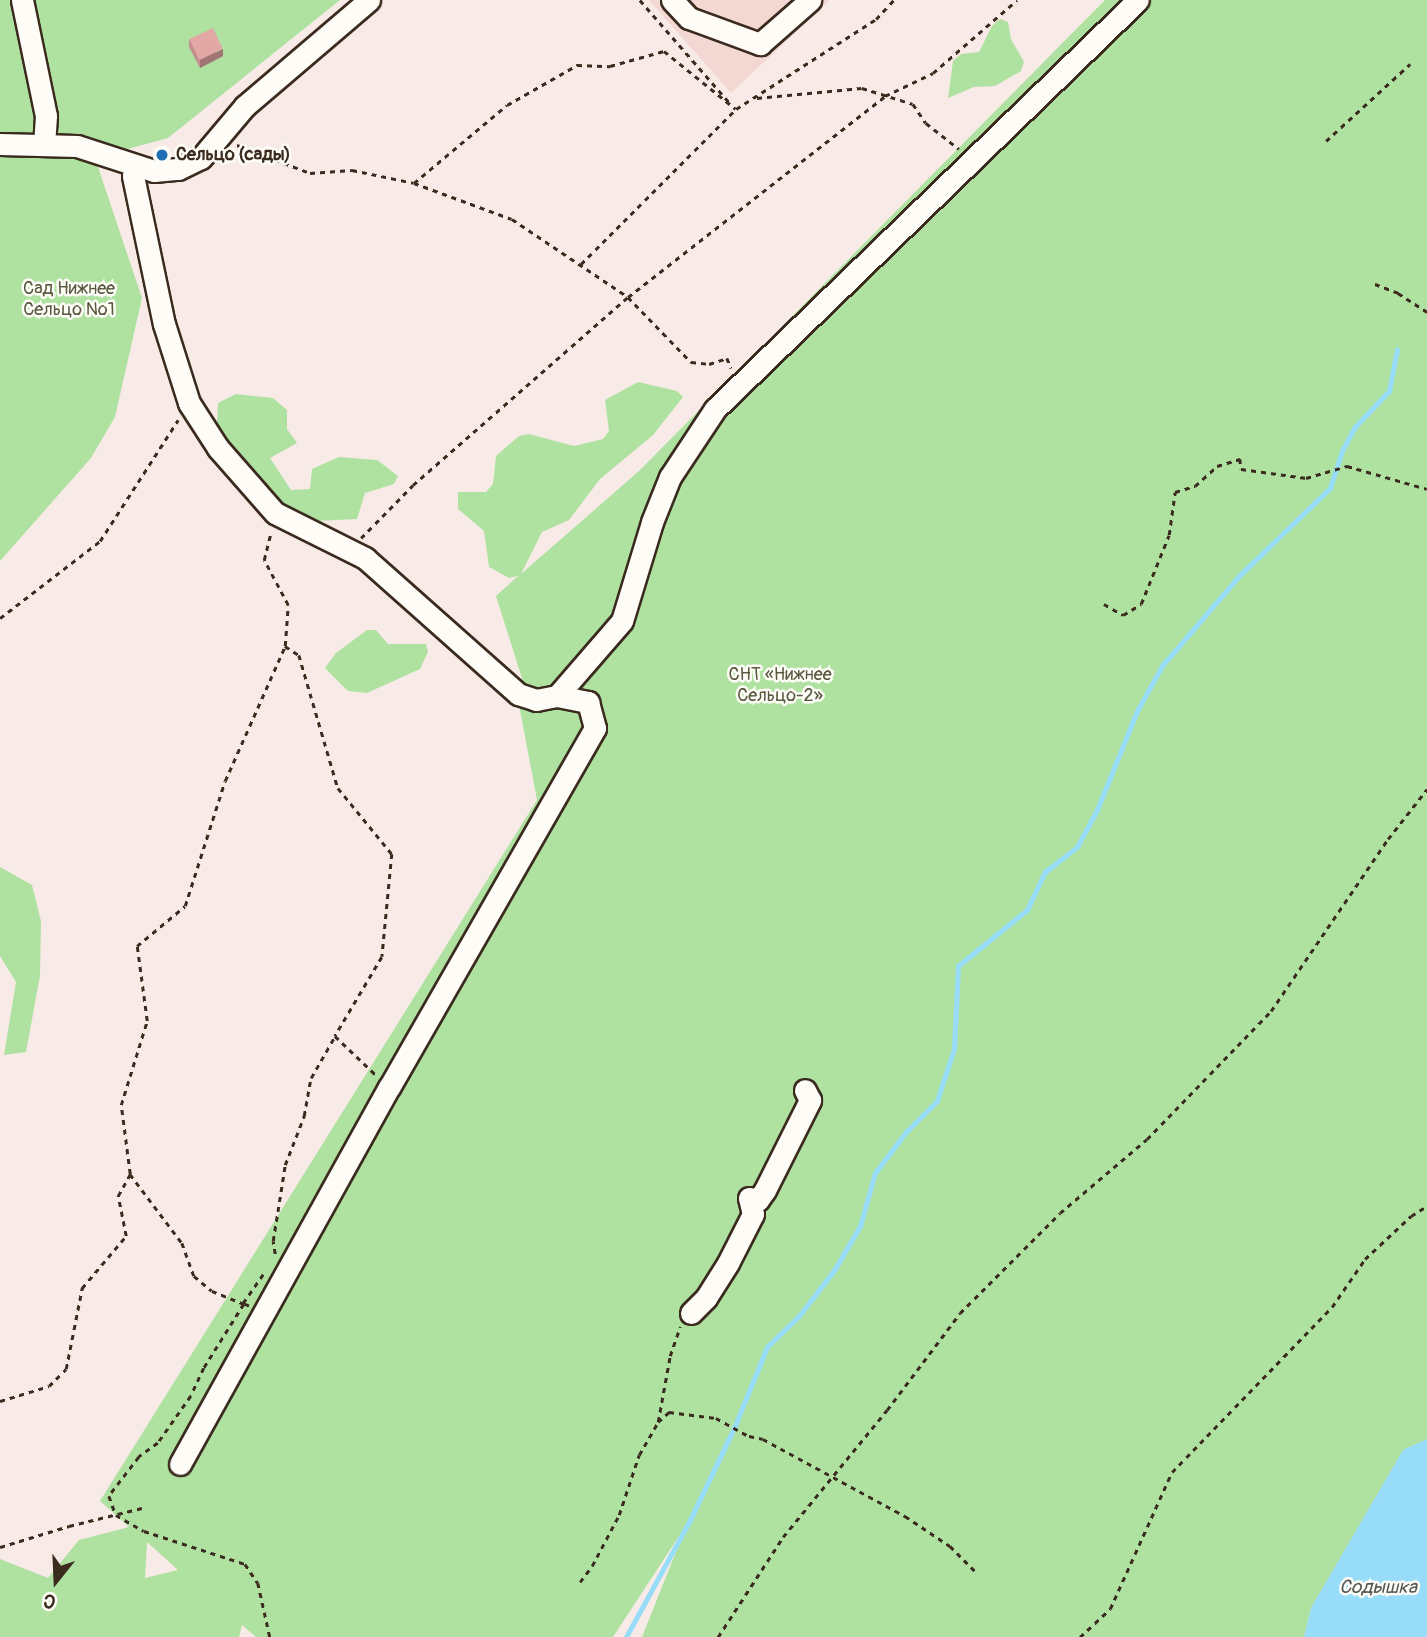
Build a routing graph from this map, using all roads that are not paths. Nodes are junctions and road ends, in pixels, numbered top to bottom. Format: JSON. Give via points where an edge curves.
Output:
{"nodes":[{"id":1,"x":22,"y":0,"type":"edge"},
{"id":2,"x":369,"y":0,"type":"edge"},
{"id":3,"x":672,"y":0,"type":"edge"},
{"id":4,"x":810,"y":0,"type":"edge"},
{"id":5,"x":1138,"y":0,"type":"edge"},
{"id":6,"x":0,"y":144,"type":"edge"},
{"id":7,"x":44,"y":144,"type":"junction"},
{"id":8,"x":136,"y":166,"type":"junction"},
{"id":9,"x":557,"y":696,"type":"junction"},
{"id":10,"x":805,"y":1090,"type":"dead end"},
{"id":11,"x":691,"y":1312,"type":"road end"},
{"id":12,"x":180,"y":1464,"type":"dead end"}],
"edges":[{"from":1,"to":7,"type":"street","via":[[47,116]]},
{"from":2,"to":8,"type":"street","via":[[246,106],[201,158],[178,169],[154,171]]},
{"from":3,"to":4,"type":"street","via":[[689,18],[760,44]]},
{"from":5,"to":9,"type":"street","via":[[715,409],[670,477],[622,621]]},
{"from":6,"to":7,"type":"street"},
{"from":7,"to":8,"type":"street","via":[[77,146]]},
{"from":8,"to":9,"type":"street","via":[[133,176],[156,292],[189,403],[219,448],[275,513],[365,558],[518,694],[536,700]]},
{"from":9,"to":12,"type":"street","via":[[589,702],[595,727]]},
{"from":10,"to":11,"type":"street","via":[[810,1100],[765,1190],[758,1200],[749,1198],[752,1214],[728,1263],[706,1298]]}]}
